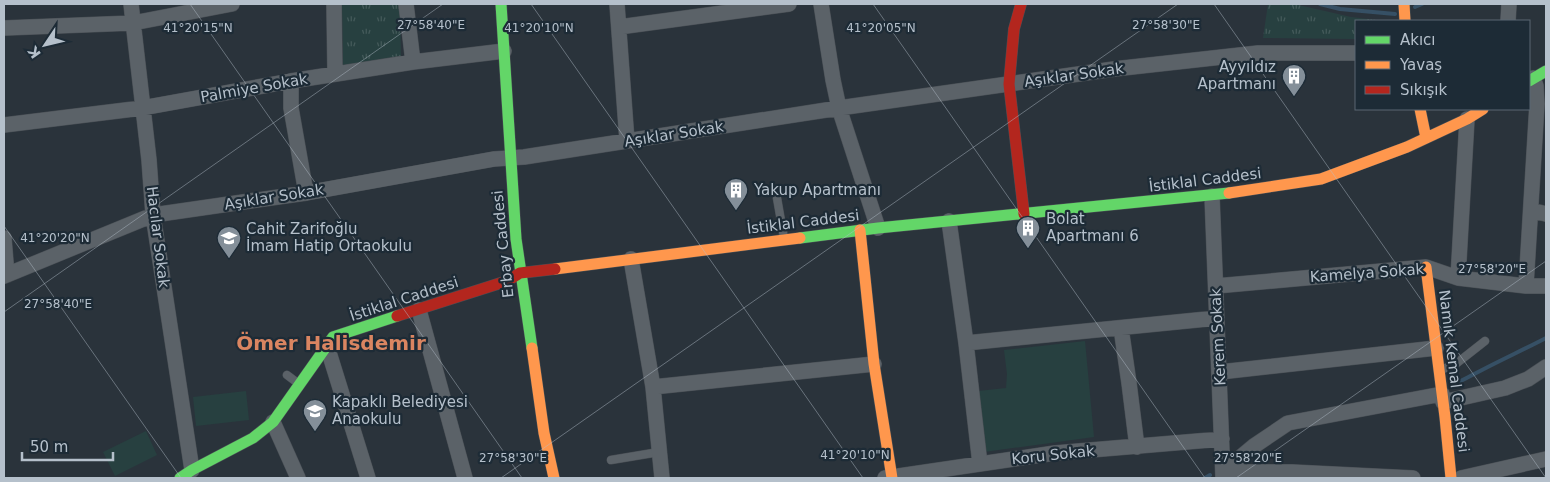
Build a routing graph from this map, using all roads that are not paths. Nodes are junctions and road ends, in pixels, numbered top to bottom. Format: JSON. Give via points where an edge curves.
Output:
{"nodes":[{"id":1,"x":131,"y":4,"type":"edge"},
{"id":2,"x":232,"y":4,"type":"edge"},
{"id":3,"x":334,"y":4,"type":"edge"},
{"id":4,"x":406,"y":4,"type":"edge"},
{"id":5,"x":501,"y":4,"type":"edge"},
{"id":6,"x":617,"y":4,"type":"edge"},
{"id":7,"x":789,"y":4,"type":"edge"},
{"id":8,"x":821,"y":4,"type":"edge"},
{"id":9,"x":1021,"y":4,"type":"edge"},
{"id":10,"x":1404,"y":4,"type":"edge"},
{"id":11,"x":1509,"y":4,"type":"edge"},
{"id":12,"x":1405,"y":20,"type":"edge"},
{"id":13,"x":1508,"y":20,"type":"edge"},
{"id":14,"x":133,"y":23,"type":"junction"},
{"id":15,"x":618,"y":27,"type":"junction"},
{"id":16,"x":4,"y":28,"type":"edge"},
{"id":17,"x":504,"y":51,"type":"junction"},
{"id":18,"x":1355,"y":52,"type":"edge"},
{"id":19,"x":413,"y":62,"type":"junction"},
{"id":20,"x":335,"y":74,"type":"junction"},
{"id":21,"x":1536,"y":77,"type":"edge"},
{"id":22,"x":291,"y":81,"type":"junction"},
{"id":23,"x":1010,"y":84,"type":"junction"},
{"id":24,"x":142,"y":108,"type":"junction"},
{"id":25,"x":839,"y":108,"type":"junction"},
{"id":26,"x":1420,"y":110,"type":"edge"},
{"id":27,"x":1481,"y":110,"type":"edge"},
{"id":28,"x":1467,"y":119,"type":"junction"},
{"id":29,"x":4,"y":125,"type":"edge"},
{"id":30,"x":1426,"y":138,"type":"junction"},
{"id":31,"x":627,"y":141,"type":"junction"},
{"id":32,"x":510,"y":158,"type":"junction"},
{"id":33,"x":306,"y":193,"type":"junction"},
{"id":34,"x":1212,"y":196,"type":"junction"},
{"id":35,"x":777,"y":198,"type":"dead end"},
{"id":36,"x":1530,"y":210,"type":"junction"},
{"id":37,"x":1024,"y":214,"type":"junction"},
{"id":38,"x":1546,"y":214,"type":"edge"},
{"id":39,"x":153,"y":215,"type":"junction"},
{"id":40,"x":949,"y":221,"type":"junction"},
{"id":41,"x":878,"y":228,"type":"junction"},
{"id":42,"x":860,"y":230,"type":"junction"},
{"id":43,"x":4,"y":238,"type":"edge"},
{"id":44,"x":784,"y":240,"type":"junction"},
{"id":45,"x":631,"y":259,"type":"junction"},
{"id":46,"x":1426,"y":267,"type":"junction"},
{"id":47,"x":520,"y":273,"type":"junction"},
{"id":48,"x":5,"y":275,"type":"edge"},
{"id":49,"x":1458,"y":278,"type":"junction"},
{"id":50,"x":1216,"y":286,"type":"junction"},
{"id":51,"x":1526,"y":286,"type":"junction"},
{"id":52,"x":1546,"y":286,"type":"edge"},
{"id":53,"x":419,"y":310,"type":"junction"},
{"id":54,"x":1217,"y":318,"type":"junction"},
{"id":55,"x":1121,"y":328,"type":"junction"},
{"id":56,"x":1485,"y":341,"type":"dead end"},
{"id":57,"x":966,"y":343,"type":"junction"},
{"id":58,"x":327,"y":346,"type":"junction"},
{"id":59,"x":1436,"y":348,"type":"junction"},
{"id":60,"x":874,"y":364,"type":"junction"},
{"id":61,"x":1546,"y":368,"type":"edge"},
{"id":62,"x":1439,"y":370,"type":"junction"},
{"id":63,"x":1220,"y":372,"type":"junction"},
{"id":64,"x":286,"y":375,"type":"dead end"},
{"id":65,"x":299,"y":384,"type":"junction"},
{"id":66,"x":653,"y":387,"type":"junction"},
{"id":67,"x":1443,"y":398,"type":"junction"},
{"id":68,"x":273,"y":422,"type":"junction"},
{"id":69,"x":1222,"y":438,"type":"junction"},
{"id":70,"x":1137,"y":447,"type":"junction"},
{"id":71,"x":659,"y":452,"type":"junction"},
{"id":72,"x":1546,"y":459,"type":"edge"},
{"id":73,"x":611,"y":460,"type":"dead end"},
{"id":74,"x":980,"y":464,"type":"junction"},
{"id":75,"x":188,"y":475,"type":"edge"},
{"id":76,"x":1223,"y":475,"type":"edge"},
{"id":77,"x":298,"y":478,"type":"edge"},
{"id":78,"x":368,"y":478,"type":"edge"},
{"id":79,"x":465,"y":478,"type":"edge"},
{"id":80,"x":554,"y":478,"type":"edge"},
{"id":81,"x":662,"y":478,"type":"edge"},
{"id":82,"x":890,"y":478,"type":"edge"},
{"id":83,"x":1413,"y":478,"type":"edge"},
{"id":84,"x":1452,"y":478,"type":"edge"},
{"id":85,"x":1461,"y":478,"type":"edge"}],
"edges":[{"from":1,"to":14,"type":"street","name":"Hacılar Sokak"},
{"from":2,"to":14,"type":"street"},
{"from":3,"to":20,"type":"street"},
{"from":4,"to":19,"type":"street"},
{"from":5,"to":17,"type":"street","name":"Erbay Caddesi"},
{"from":6,"to":15,"type":"street"},
{"from":7,"to":15,"type":"street"},
{"from":8,"to":25,"type":"street"},
{"from":9,"to":23,"type":"street","via":[[1014,29]]},
{"from":10,"to":12,"type":"street"},
{"from":11,"to":13,"type":"street"},
{"from":14,"to":16,"type":"street"},
{"from":14,"to":24,"type":"street","name":"Hacılar Sokak"},
{"from":15,"to":31,"type":"street"},
{"from":17,"to":19,"type":"street","name":"Palmiye Sokak"},
{"from":17,"to":32,"type":"street","name":"Erbay Caddesi"},
{"from":18,"to":23,"type":"street","name":"Aşıklar Sokak","via":[[1258,53]]},
{"from":19,"to":20,"type":"street","name":"Palmiye Sokak"},
{"from":20,"to":22,"type":"street","name":"Palmiye Sokak"},
{"from":21,"to":36,"type":"street"},
{"from":22,"to":24,"type":"street","name":"Palmiye Sokak"},
{"from":22,"to":33,"type":"street","via":[[291,108]]},
{"from":23,"to":25,"type":"street","name":"Aşıklar Sokak"},
{"from":23,"to":37,"type":"street"},
{"from":24,"to":29,"type":"street","name":"Palmiye Sokak"},
{"from":24,"to":39,"type":"street","name":"Hacılar Sokak"},
{"from":25,"to":31,"type":"street","name":"Aşıklar Sokak"},
{"from":25,"to":41,"type":"street"},
{"from":26,"to":30,"type":"street"},
{"from":27,"to":28,"type":"street","name":"İstiklal Caddesi"},
{"from":28,"to":30,"type":"street","name":"İstiklal Caddesi"},
{"from":28,"to":49,"type":"street"},
{"from":30,"to":34,"type":"street","name":"İstiklal Caddesi","via":[[1322,179]]},
{"from":31,"to":32,"type":"street","name":"Aşıklar Sokak"},
{"from":32,"to":33,"type":"street","name":"Aşıklar Sokak","via":[[494,158]]},
{"from":32,"to":47,"type":"street","name":"Erbay Caddesi"},
{"from":33,"to":39,"type":"street","name":"Aşıklar Sokak"},
{"from":34,"to":37,"type":"street","name":"İstiklal Caddesi"},
{"from":34,"to":50,"type":"street","name":"Kerem Sokak"},
{"from":35,"to":44,"type":"lane"},
{"from":36,"to":38,"type":"street"},
{"from":36,"to":51,"type":"street"},
{"from":37,"to":40,"type":"street","name":"İstiklal Caddesi"},
{"from":39,"to":48,"type":"street","name":"Aşıklar Sokak"},
{"from":39,"to":75,"type":"street","name":"Hacılar Sokak","via":[[176,337]]},
{"from":40,"to":41,"type":"street","name":"İstiklal Caddesi"},
{"from":40,"to":57,"type":"street"},
{"from":41,"to":42,"type":"street","name":"İstiklal Caddesi"},
{"from":42,"to":44,"type":"street","name":"İstiklal Caddesi"},
{"from":42,"to":60,"type":"street"},
{"from":43,"to":48,"type":"street"},
{"from":44,"to":45,"type":"street","name":"İstiklal Caddesi"},
{"from":45,"to":47,"type":"street","name":"İstiklal Caddesi"},
{"from":45,"to":66,"type":"street"},
{"from":46,"to":49,"type":"street","name":"Kamelya Sokak"},
{"from":46,"to":50,"type":"street","name":"Kamelya Sokak"},
{"from":46,"to":59,"type":"street","name":"Namık Kemal Caddesi"},
{"from":47,"to":53,"type":"street","name":"İstiklal Caddesi","via":[[507,281]]},
{"from":47,"to":80,"type":"street","name":"Erbay Caddesi","via":[[544,433]]},
{"from":49,"to":51,"type":"street","name":"Kamelya Sokak"},
{"from":50,"to":54,"type":"street","name":"Kerem Sokak"},
{"from":51,"to":52,"type":"street","name":"Kamelya Sokak"},
{"from":53,"to":58,"type":"street","name":"İstiklal Caddesi","via":[[333,337]]},
{"from":53,"to":79,"type":"street"},
{"from":54,"to":55,"type":"street"},
{"from":54,"to":63,"type":"street","name":"Kerem Sokak"},
{"from":55,"to":57,"type":"street"},
{"from":55,"to":70,"type":"street"},
{"from":56,"to":62,"type":"lane","via":[[1457,363]]},
{"from":57,"to":74,"type":"street"},
{"from":58,"to":65,"type":"street","name":"İstiklal Caddesi"},
{"from":58,"to":78,"type":"street"},
{"from":59,"to":62,"type":"street","name":"Namık Kemal Caddesi"},
{"from":59,"to":63,"type":"street"},
{"from":60,"to":66,"type":"street"},
{"from":60,"to":82,"type":"street"},
{"from":61,"to":67,"type":"street","via":[[1505,388]]},
{"from":62,"to":67,"type":"street","name":"Namık Kemal Caddesi"},
{"from":63,"to":69,"type":"street","name":"Kerem Sokak"},
{"from":64,"to":65,"type":"lane"},
{"from":65,"to":68,"type":"street","name":"İstiklal Caddesi"},
{"from":66,"to":71,"type":"street"},
{"from":67,"to":76,"type":"street","via":[[1288,423],[1254,446]]},
{"from":67,"to":84,"type":"street","name":"Namık Kemal Caddesi"},
{"from":68,"to":75,"type":"street","name":"İstiklal Caddesi","via":[[253,438]]},
{"from":68,"to":77,"type":"street"},
{"from":69,"to":70,"type":"street","name":"Koru Sokak"},
{"from":69,"to":76,"type":"street","name":"Kerem Sokak"},
{"from":70,"to":74,"type":"street","name":"Koru Sokak","via":[[1055,453]]},
{"from":71,"to":73,"type":"lane"},
{"from":71,"to":81,"type":"street"},
{"from":72,"to":85,"type":"street"},
{"from":74,"to":82,"type":"street","name":"Koru Sokak"},
{"from":76,"to":83,"type":"street","via":[[1292,472]]}]}
